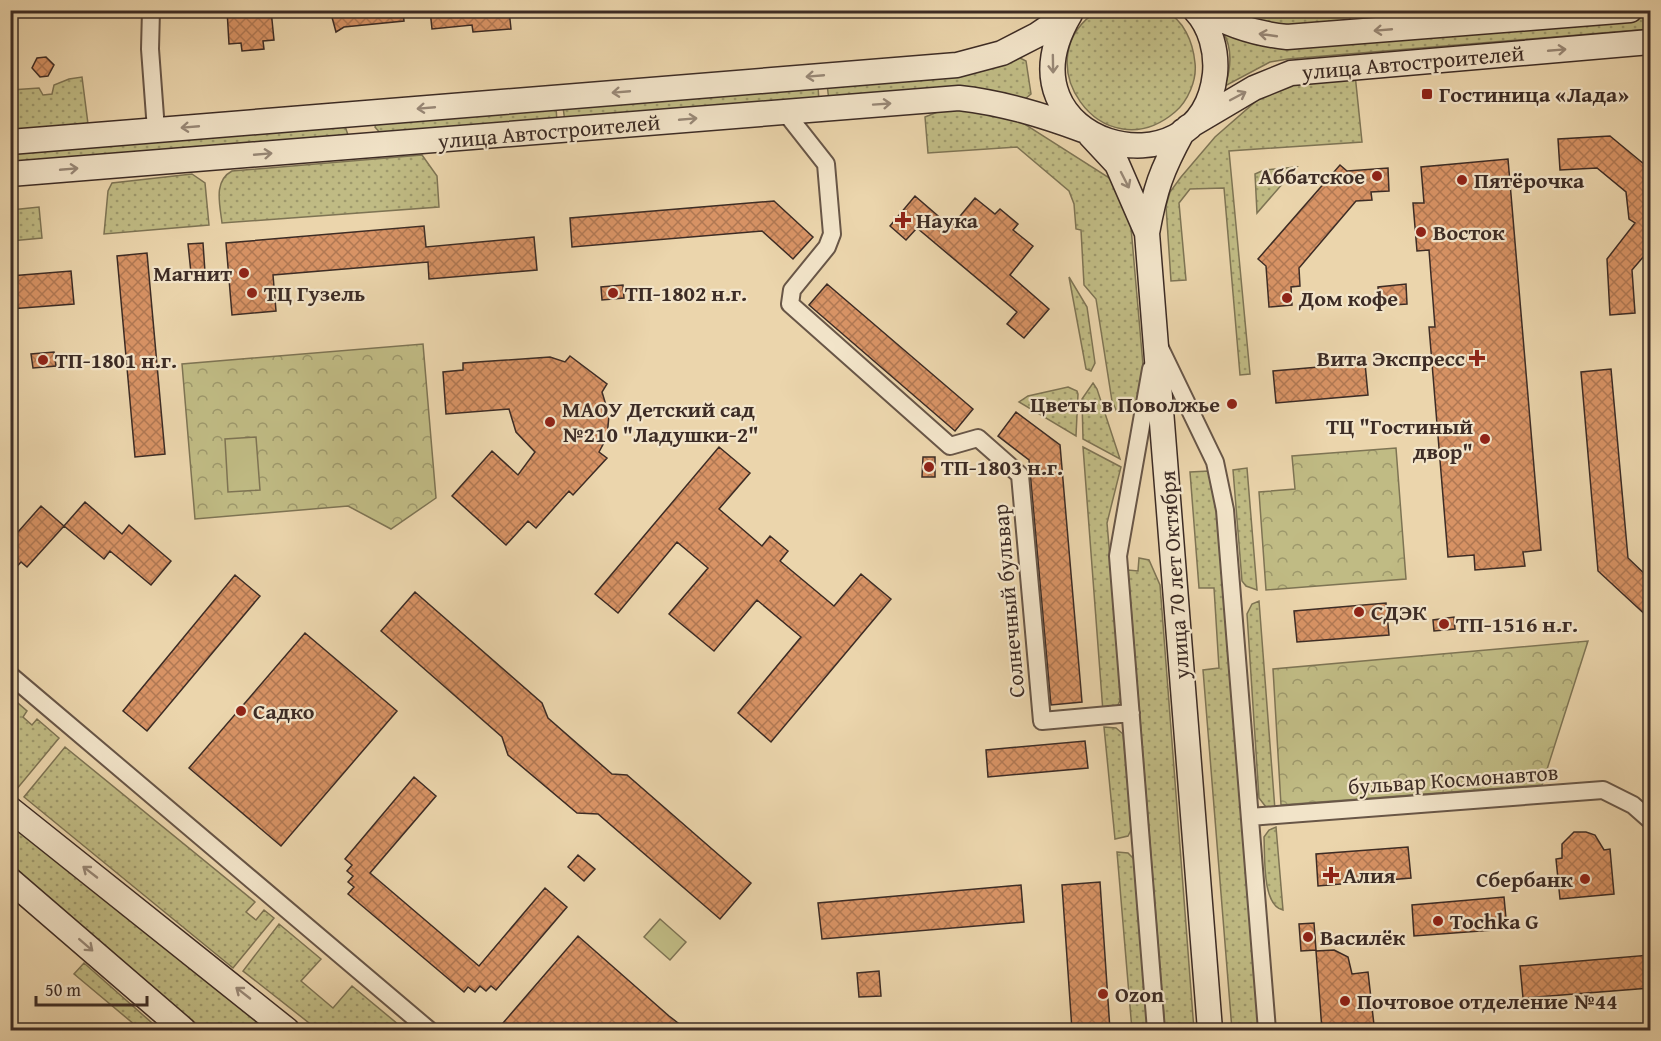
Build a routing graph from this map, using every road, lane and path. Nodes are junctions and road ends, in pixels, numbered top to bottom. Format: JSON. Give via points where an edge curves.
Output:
{"nodes":[{"id":1,"x":151,"y":10,"type":"edge"},
{"id":2,"x":1195,"y":10,"type":"edge"},
{"id":3,"x":1204,"y":10,"type":"edge"},
{"id":4,"x":1630,"y":10,"type":"edge"},
{"id":5,"x":1071,"y":11,"type":"edge"},
{"id":6,"x":1650,"y":42,"type":"edge"},
{"id":7,"x":784,"y":112,"type":"junction"},
{"id":8,"x":363,"y":113,"type":"junction"},
{"id":9,"x":1186,"y":129,"type":"junction"},
{"id":10,"x":156,"y":130,"type":"junction"},
{"id":11,"x":1087,"y":132,"type":"junction"},
{"id":12,"x":10,"y":142,"type":"edge"},
{"id":13,"x":365,"y":146,"type":"junction"},
{"id":14,"x":10,"y":174,"type":"edge"},
{"id":15,"x":1147,"y":233,"type":"junction"},
{"id":16,"x":1156,"y":339,"type":"junction"},
{"id":17,"x":10,"y":675,"type":"edge"},
{"id":18,"x":1131,"y":713,"type":"junction"},
{"id":19,"x":10,"y":809,"type":"edge"},
{"id":20,"x":1250,"y":817,"type":"junction"},
{"id":21,"x":1650,"y":820,"type":"edge"},
{"id":22,"x":10,"y":880,"type":"edge"},
{"id":23,"x":184,"y":1030,"type":"edge"},
{"id":24,"x":287,"y":1030,"type":"edge"},
{"id":25,"x":429,"y":1030,"type":"edge"},
{"id":26,"x":1156,"y":1030,"type":"edge"},
{"id":27,"x":1210,"y":1030,"type":"edge"},
{"id":28,"x":1267,"y":1030,"type":"edge"}],
"edges":[{"from":1,"to":10,"type":"street"},
{"from":2,"to":9,"type":"main road","via":[[1212,38],[1216,62],[1214,86],[1204,108]]},
{"from":4,"to":3,"type":"main road","name":"улица Автостроителей","one_way":true,"via":[[1287,37],[1224,23]]},
{"from":5,"to":8,"type":"main road","name":"улица Автостроителей","one_way":true,"via":[[1002,53],[957,65]]},
{"from":5,"to":11,"type":"main road","name":"улица 70 лет Октября","one_way":true,"via":[[1057,35],[1052,60],[1055,87],[1065,110]]},
{"from":9,"to":6,"type":"main road","name":"улица Автостроителей","one_way":true,"via":[[1254,88],[1291,73]]},
{"from":7,"to":11,"type":"main road","name":"улица Автостроителей","one_way":true,"via":[[959,98],[1021,109]]},
{"from":13,"to":7,"type":"main road","name":"улица Автостроителей","one_way":true},
{"from":7,"to":18,"type":"street","name":"Солнечный бульвар","via":[[826,164],[832,234],[827,247],[792,290],[789,304],[950,446],[978,438],[1020,475],[1042,720]]},
{"from":8,"to":10,"type":"main road","name":"улица Автостроителей","one_way":true},
{"from":8,"to":13,"type":"main road"},
{"from":9,"to":11,"type":"main road","name":"улица Автостроителей","via":[[1164,141],[1136,147],[1108,143]]},
{"from":9,"to":15,"type":"main road","via":[[1155,187]]},
{"from":10,"to":12,"type":"main road","name":"улица Автостроителей"},
{"from":11,"to":15,"type":"main road","name":"улица 70 лет Октября","one_way":true,"via":[[1117,164]]},
{"from":14,"to":13,"type":"main road","name":"улица Автостроителей","one_way":true},
{"from":15,"to":16,"type":"main road","name":"улица 70 лет Октября"},
{"from":16,"to":18,"type":"street","via":[[1118,556]]},
{"from":16,"to":20,"type":"street","via":[[1215,462],[1225,510]]},
{"from":16,"to":27,"type":"main road","name":"улица 70 лет Октября"},
{"from":17,"to":25,"type":"street"},
{"from":18,"to":26,"type":"street"},
{"from":24,"to":19,"type":"main road","one_way":true},
{"from":20,"to":21,"type":"street","name":"бульвар Космонавтов","via":[[1603,790],[1633,805]]},
{"from":20,"to":28,"type":"street"},
{"from":22,"to":23,"type":"main road","one_way":true}]}
